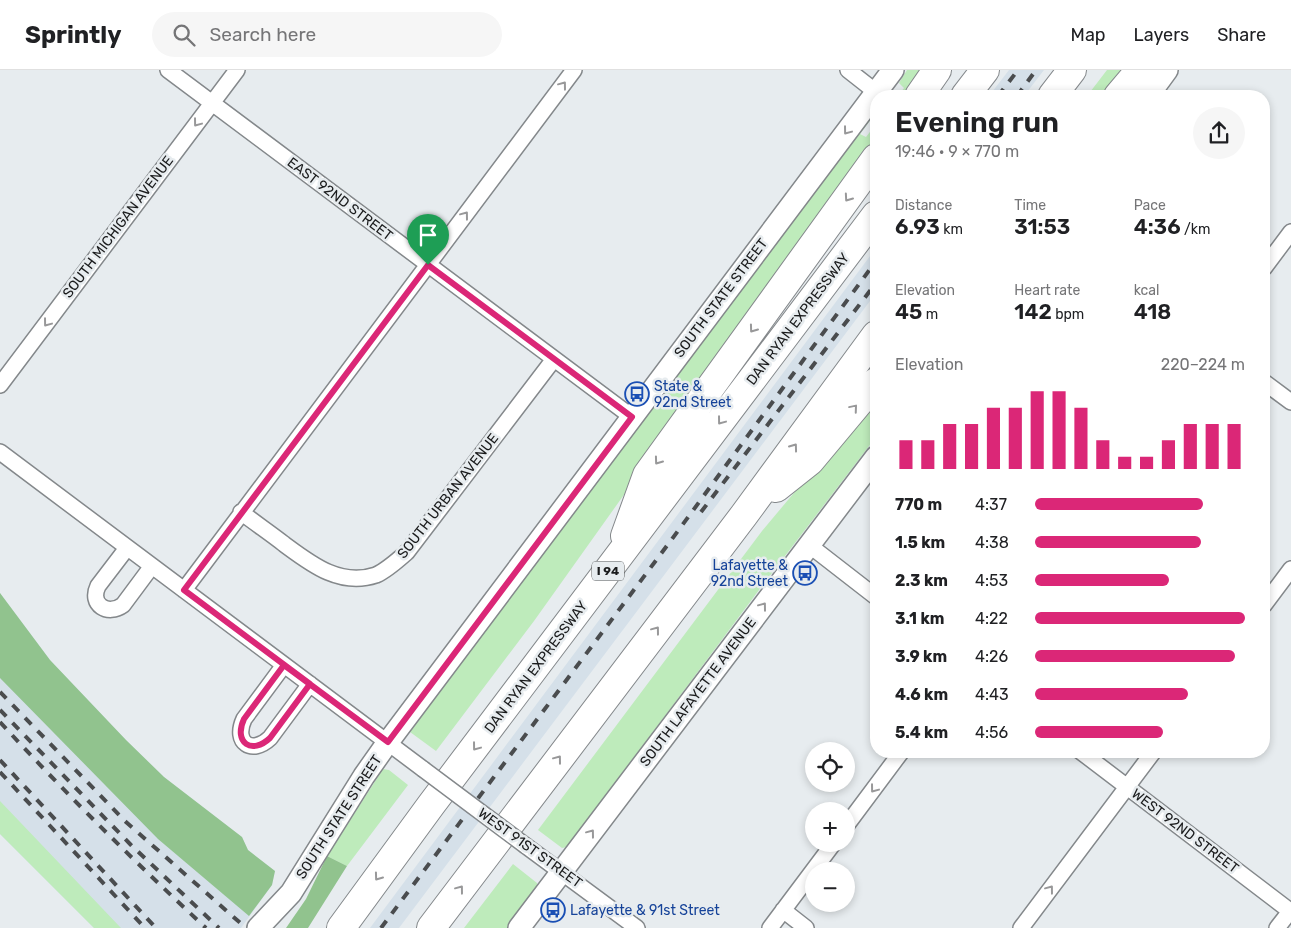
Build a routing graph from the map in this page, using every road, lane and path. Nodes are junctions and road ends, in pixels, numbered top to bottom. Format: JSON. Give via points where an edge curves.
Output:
{"nodes":[{"id":1,"x":168,"y":70,"type":"edge"},
{"id":2,"x":237,"y":70,"type":"edge"},
{"id":3,"x":574,"y":70,"type":"edge"},
{"id":4,"x":848,"y":70,"type":"edge"},
{"id":5,"x":892,"y":70,"type":"edge"},
{"id":6,"x":937,"y":70,"type":"edge"},
{"id":7,"x":985,"y":70,"type":"edge"},
{"id":8,"x":1072,"y":70,"type":"edge"},
{"id":9,"x":1140,"y":70,"type":"edge"},
{"id":10,"x":1167,"y":70,"type":"edge"},
{"id":11,"x":873,"y":90,"type":"edge"},
{"id":12,"x":877,"y":90,"type":"edge"},
{"id":13,"x":923,"y":90,"type":"edge"},
{"id":14,"x":970,"y":90,"type":"edge"},
{"id":15,"x":1057,"y":90,"type":"edge"},
{"id":16,"x":1123,"y":90,"type":"edge"},
{"id":17,"x":1152,"y":90,"type":"edge"},
{"id":18,"x":870,"y":100,"type":"edge"},
{"id":19,"x":212,"y":103,"type":"junction"},
{"id":20,"x":870,"y":166,"type":"edge"},
{"id":21,"x":870,"y":222,"type":"edge"},
{"id":22,"x":1291,"y":232,"type":"edge"},
{"id":23,"x":1270,"y":260,"type":"edge"},
{"id":24,"x":428,"y":265,"type":"junction"},
{"id":25,"x":870,"y":343,"type":"edge"},
{"id":26,"x":554,"y":359,"type":"junction"},
{"id":27,"x":0,"y":385,"type":"edge"},
{"id":28,"x":1270,"y":386,"type":"edge"},
{"id":29,"x":870,"y":389,"type":"edge"},
{"id":30,"x":1291,"y":402,"type":"edge"},
{"id":31,"x":632,"y":417,"type":"junction"},
{"id":32,"x":0,"y":452,"type":"edge"},
{"id":33,"x":870,"y":465,"type":"edge"},
{"id":34,"x":241,"y":512,"type":"junction"},
{"id":35,"x":744,"y":515,"type":"junction"},
{"id":36,"x":809,"y":545,"type":"junction"},
{"id":37,"x":127,"y":548,"type":"junction"},
{"id":38,"x":615,"y":563,"type":"junction"},
{"id":39,"x":152,"y":566,"type":"junction"},
{"id":40,"x":1291,"y":569,"type":"edge"},
{"id":41,"x":184,"y":590,"type":"junction"},
{"id":42,"x":870,"y":591,"type":"edge"},
{"id":43,"x":1270,"y":597,"type":"edge"},
{"id":44,"x":284,"y":665,"type":"junction"},
{"id":45,"x":310,"y":684,"type":"junction"},
{"id":46,"x":388,"y":742,"type":"junction"},
{"id":47,"x":897,"y":758,"type":"edge"},
{"id":48,"x":1089,"y":758,"type":"edge"},
{"id":49,"x":1149,"y":758,"type":"edge"},
{"id":50,"x":1127,"y":787,"type":"junction"},
{"id":51,"x":855,"y":814,"type":"edge"},
{"id":52,"x":827,"y":852,"type":"edge"},
{"id":53,"x":561,"y":871,"type":"junction"},
{"id":54,"x":291,"y":893,"type":"junction"},
{"id":55,"x":783,"y":910,"type":"junction"},
{"id":56,"x":1291,"y":910,"type":"edge"},
{"id":57,"x":619,"y":922,"type":"edge"},
{"id":58,"x":258,"y":928,"type":"edge"},
{"id":59,"x":278,"y":928,"type":"edge"},
{"id":60,"x":341,"y":928,"type":"edge"},
{"id":61,"x":431,"y":928,"type":"edge"},
{"id":62,"x":520,"y":928,"type":"edge"},
{"id":63,"x":637,"y":928,"type":"edge"},
{"id":64,"x":770,"y":928,"type":"edge"},
{"id":65,"x":806,"y":928,"type":"edge"},
{"id":66,"x":1020,"y":928,"type":"edge"},
{"id":67,"x":1277,"y":928,"type":"edge"}],
"edges":[{"from":1,"to":19,"type":"street","name":"EAST 92ND STREET"},
{"from":2,"to":19,"type":"street","name":"SOUTH MICHIGAN AVENUE"},
{"from":24,"to":3,"type":"street","one_way":true},
{"from":4,"to":11,"type":"street"},
{"from":5,"to":12,"type":"main road","name":"SOUTH STATE STREET"},
{"from":6,"to":13,"type":"highway"},
{"from":7,"to":14,"type":"highway"},
{"from":8,"to":15,"type":"highway"},
{"from":9,"to":16,"type":"highway"},
{"from":10,"to":17,"type":"main road"},
{"from":18,"to":31,"type":"main road","name":"SOUTH STATE STREET","one_way":true},
{"from":19,"to":24,"type":"street","name":"EAST 92ND STREET"},
{"from":19,"to":27,"type":"street","name":"SOUTH MICHIGAN AVENUE","one_way":true},
{"from":20,"to":38,"type":"highway","one_way":true,"via":[[647,475]]},
{"from":21,"to":38,"type":"highway","name":"DAN RYAN EXPRESSWAY","number":"I 94","one_way":true},
{"from":22,"to":23,"type":"street"},
{"from":24,"to":26,"type":"street","name":"EAST 92ND STREET"},
{"from":24,"to":34,"type":"street"},
{"from":35,"to":25,"type":"highway","one_way":true},
{"from":26,"to":31,"type":"street","name":"EAST 92ND STREET"},
{"from":26,"to":34,"type":"street","name":"SOUTH URBAN AVENUE","via":[[407,552],[377,574],[345,578],[328,573],[312,565]]},
{"from":28,"to":30,"type":"street"},
{"from":35,"to":29,"type":"highway","one_way":true,"via":[[810,461]]},
{"from":31,"to":46,"type":"main road","name":"SOUTH STATE STREET"},
{"from":32,"to":37,"type":"street","name":"WEST 91ST STREET"},
{"from":33,"to":36,"type":"main road","name":"SOUTH LAFAYETTE AVENUE"},
{"from":34,"to":41,"type":"street"},
{"from":61,"to":35,"type":"highway","one_way":true},
{"from":36,"to":42,"type":"street"},
{"from":53,"to":36,"type":"main road","name":"SOUTH LAFAYETTE AVENUE","one_way":true},
{"from":37,"to":39,"type":"street","name":"WEST 91ST STREET"},
{"from":37,"to":39,"type":"street","via":[[98,586],[96,600],[101,607],[117,610]]},
{"from":38,"to":60,"type":"highway","name":"DAN RYAN EXPRESSWAY","number":"I 94","one_way":true},
{"from":39,"to":41,"type":"street","name":"WEST 91ST STREET"},
{"from":40,"to":43,"type":"street"},
{"from":41,"to":44,"type":"street","name":"WEST 91ST STREET"},
{"from":44,"to":45,"type":"street","name":"WEST 91ST STREET"},
{"from":44,"to":45,"type":"street","via":[[244,719],[240,737],[246,743],[263,745]]},
{"from":45,"to":46,"type":"street","name":"WEST 91ST STREET"},
{"from":46,"to":53,"type":"street","name":"WEST 91ST STREET","bridge":true},
{"from":46,"to":54,"type":"main road","name":"SOUTH STATE STREET"},
{"from":47,"to":51,"type":"street","one_way":true},
{"from":48,"to":50,"type":"street","name":"WEST 92ND STREET"},
{"from":49,"to":50,"type":"street"},
{"from":50,"to":56,"type":"street","name":"WEST 92ND STREET"},
{"from":66,"to":50,"type":"street","one_way":true},
{"from":52,"to":55,"type":"street"},
{"from":53,"to":57,"type":"street","name":"WEST 91ST STREET"},
{"from":53,"to":62,"type":"main road","name":"SOUTH LAFAYETTE AVENUE"},
{"from":54,"to":58,"type":"main road","name":"SOUTH STATE STREET"},
{"from":54,"to":59,"type":"main road","name":"SOUTH STATE STREET"},
{"from":55,"to":64,"type":"street"},
{"from":55,"to":65,"type":"street"},
{"from":56,"to":67,"type":"street"},
{"from":57,"to":63,"type":"street","name":"WEST 91ST STREET"}]}
